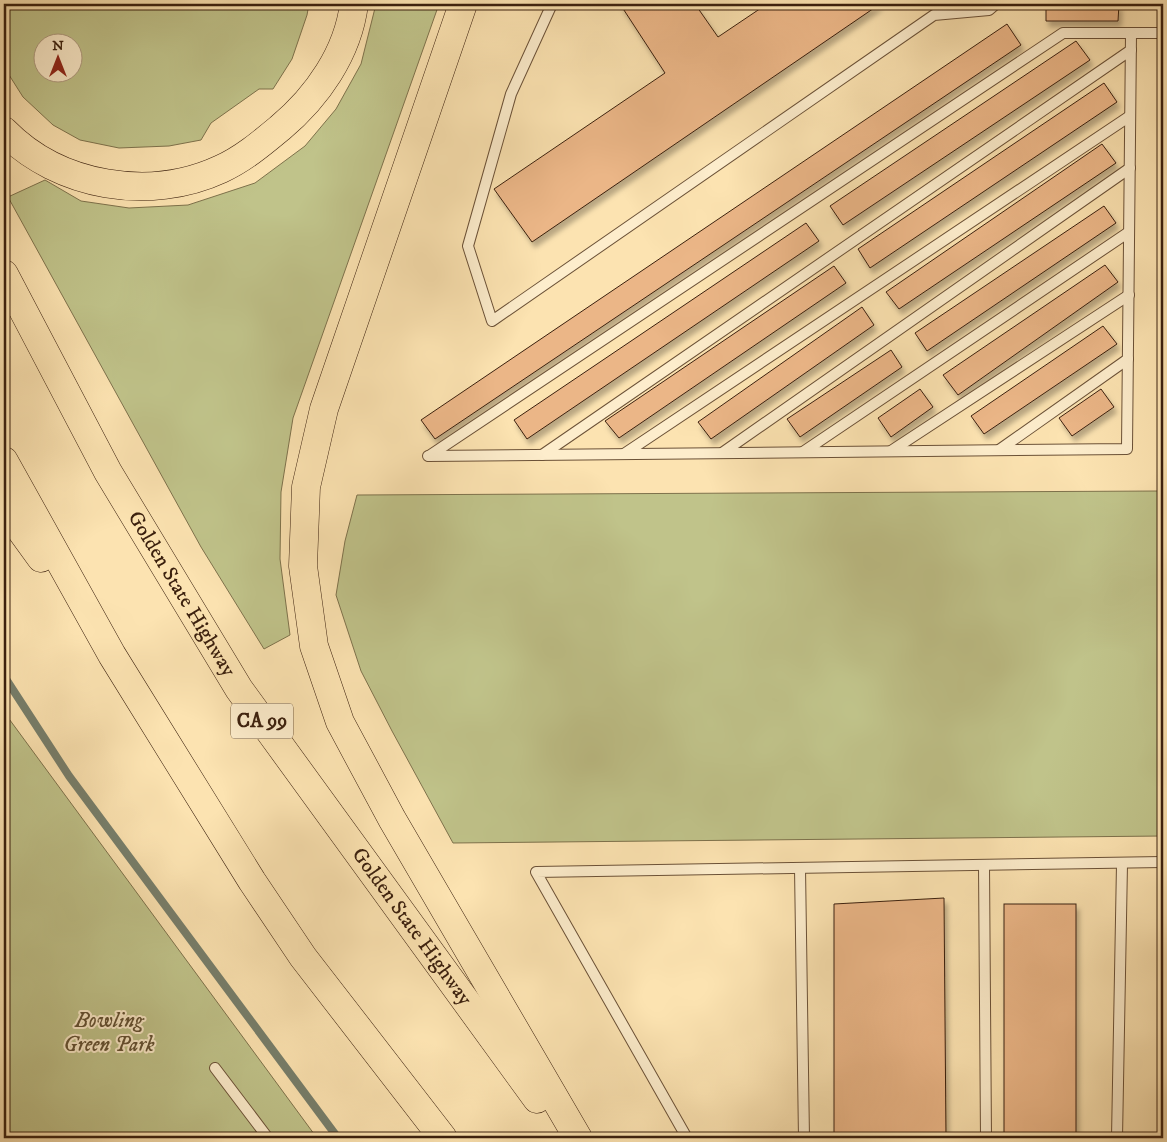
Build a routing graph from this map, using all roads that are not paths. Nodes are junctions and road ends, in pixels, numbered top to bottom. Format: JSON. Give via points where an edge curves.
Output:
{"nodes":[{"id":1,"x":354,"y":4,"type":"edge"},
{"id":2,"x":463,"y":4,"type":"edge"},
{"id":3,"x":552,"y":4,"type":"edge"},
{"id":4,"x":996,"y":4,"type":"edge"},
{"id":5,"x":1163,"y":33,"type":"edge"},
{"id":6,"x":1131,"y":34,"type":"junction"},
{"id":7,"x":1131,"y":50,"type":"junction"},
{"id":8,"x":1130,"y":116,"type":"junction"},
{"id":9,"x":4,"y":130,"type":"edge"},
{"id":10,"x":1130,"y":168,"type":"junction"},
{"id":11,"x":1129,"y":232,"type":"junction"},
{"id":12,"x":4,"y":274,"type":"edge"},
{"id":13,"x":1129,"y":295,"type":"junction"},
{"id":14,"x":1128,"y":359,"type":"junction"},
{"id":15,"x":999,"y":450,"type":"junction"},
{"id":16,"x":803,"y":452,"type":"junction"},
{"id":17,"x":890,"y":452,"type":"junction"},
{"id":18,"x":722,"y":453,"type":"junction"},
{"id":19,"x":624,"y":454,"type":"junction"},
{"id":20,"x":542,"y":455,"type":"junction"},
{"id":21,"x":4,"y":461,"type":"edge"},
{"id":22,"x":4,"y":507,"type":"edge"},
{"id":23,"x":112,"y":655,"type":"junction"},
{"id":24,"x":1163,"y":862,"type":"edge"},
{"id":25,"x":1122,"y":864,"type":"junction"},
{"id":26,"x":984,"y":866,"type":"junction"},
{"id":27,"x":800,"y":868,"type":"junction"},
{"id":28,"x":215,"y":1068,"type":"dead end"},
{"id":29,"x":268,"y":1138,"type":"edge"},
{"id":30,"x":443,"y":1138,"type":"edge"},
{"id":31,"x":566,"y":1138,"type":"edge"},
{"id":32,"x":578,"y":1138,"type":"edge"},
{"id":33,"x":688,"y":1138,"type":"edge"},
{"id":34,"x":804,"y":1138,"type":"edge"},
{"id":35,"x":986,"y":1138,"type":"edge"},
{"id":36,"x":1117,"y":1138,"type":"edge"}],
"edges":[{"from":1,"to":9,"type":"highway","via":[[342,48],[306,104],[256,148],[198,178],[172,184],[133,186],[81,178],[45,162]]},
{"from":2,"to":32,"type":"highway","via":[[324,408],[306,487],[303,566],[314,646],[340,722],[392,819]]},
{"from":3,"to":4,"type":"lane","via":[[511,94],[468,246],[492,321],[934,14],[989,10]]},
{"from":5,"to":6,"type":"lane"},
{"from":6,"to":7,"type":"lane"},
{"from":6,"to":20,"type":"lane","via":[[1063,32],[428,456]]},
{"from":7,"to":8,"type":"lane"},
{"from":7,"to":20,"type":"lane"},
{"from":8,"to":10,"type":"lane"},
{"from":8,"to":19,"type":"lane"},
{"from":10,"to":11,"type":"lane"},
{"from":10,"to":18,"type":"lane"},
{"from":11,"to":13,"type":"lane"},
{"from":11,"to":16,"type":"lane"},
{"from":12,"to":31,"type":"highway","name":"Golden State Highway","number":"CA 99","via":[[108,472],[239,689]]},
{"from":13,"to":14,"type":"lane"},
{"from":13,"to":17,"type":"lane"},
{"from":14,"to":15,"type":"lane"},
{"from":14,"to":15,"type":"lane","via":[[1127,449]]},
{"from":15,"to":17,"type":"lane"},
{"from":16,"to":17,"type":"lane"},
{"from":16,"to":18,"type":"lane"},
{"from":18,"to":19,"type":"lane"},
{"from":19,"to":20,"type":"lane"},
{"from":21,"to":23,"type":"highway"},
{"from":22,"to":23,"type":"highway"},
{"from":23,"to":30,"type":"highway","via":[[303,958]]},
{"from":24,"to":25,"type":"lane"},
{"from":25,"to":26,"type":"lane"},
{"from":25,"to":36,"type":"lane"},
{"from":26,"to":27,"type":"lane"},
{"from":26,"to":35,"type":"lane"},
{"from":27,"to":33,"type":"lane","via":[[536,872]]},
{"from":27,"to":34,"type":"lane"},
{"from":28,"to":29,"type":"lane"}]}
